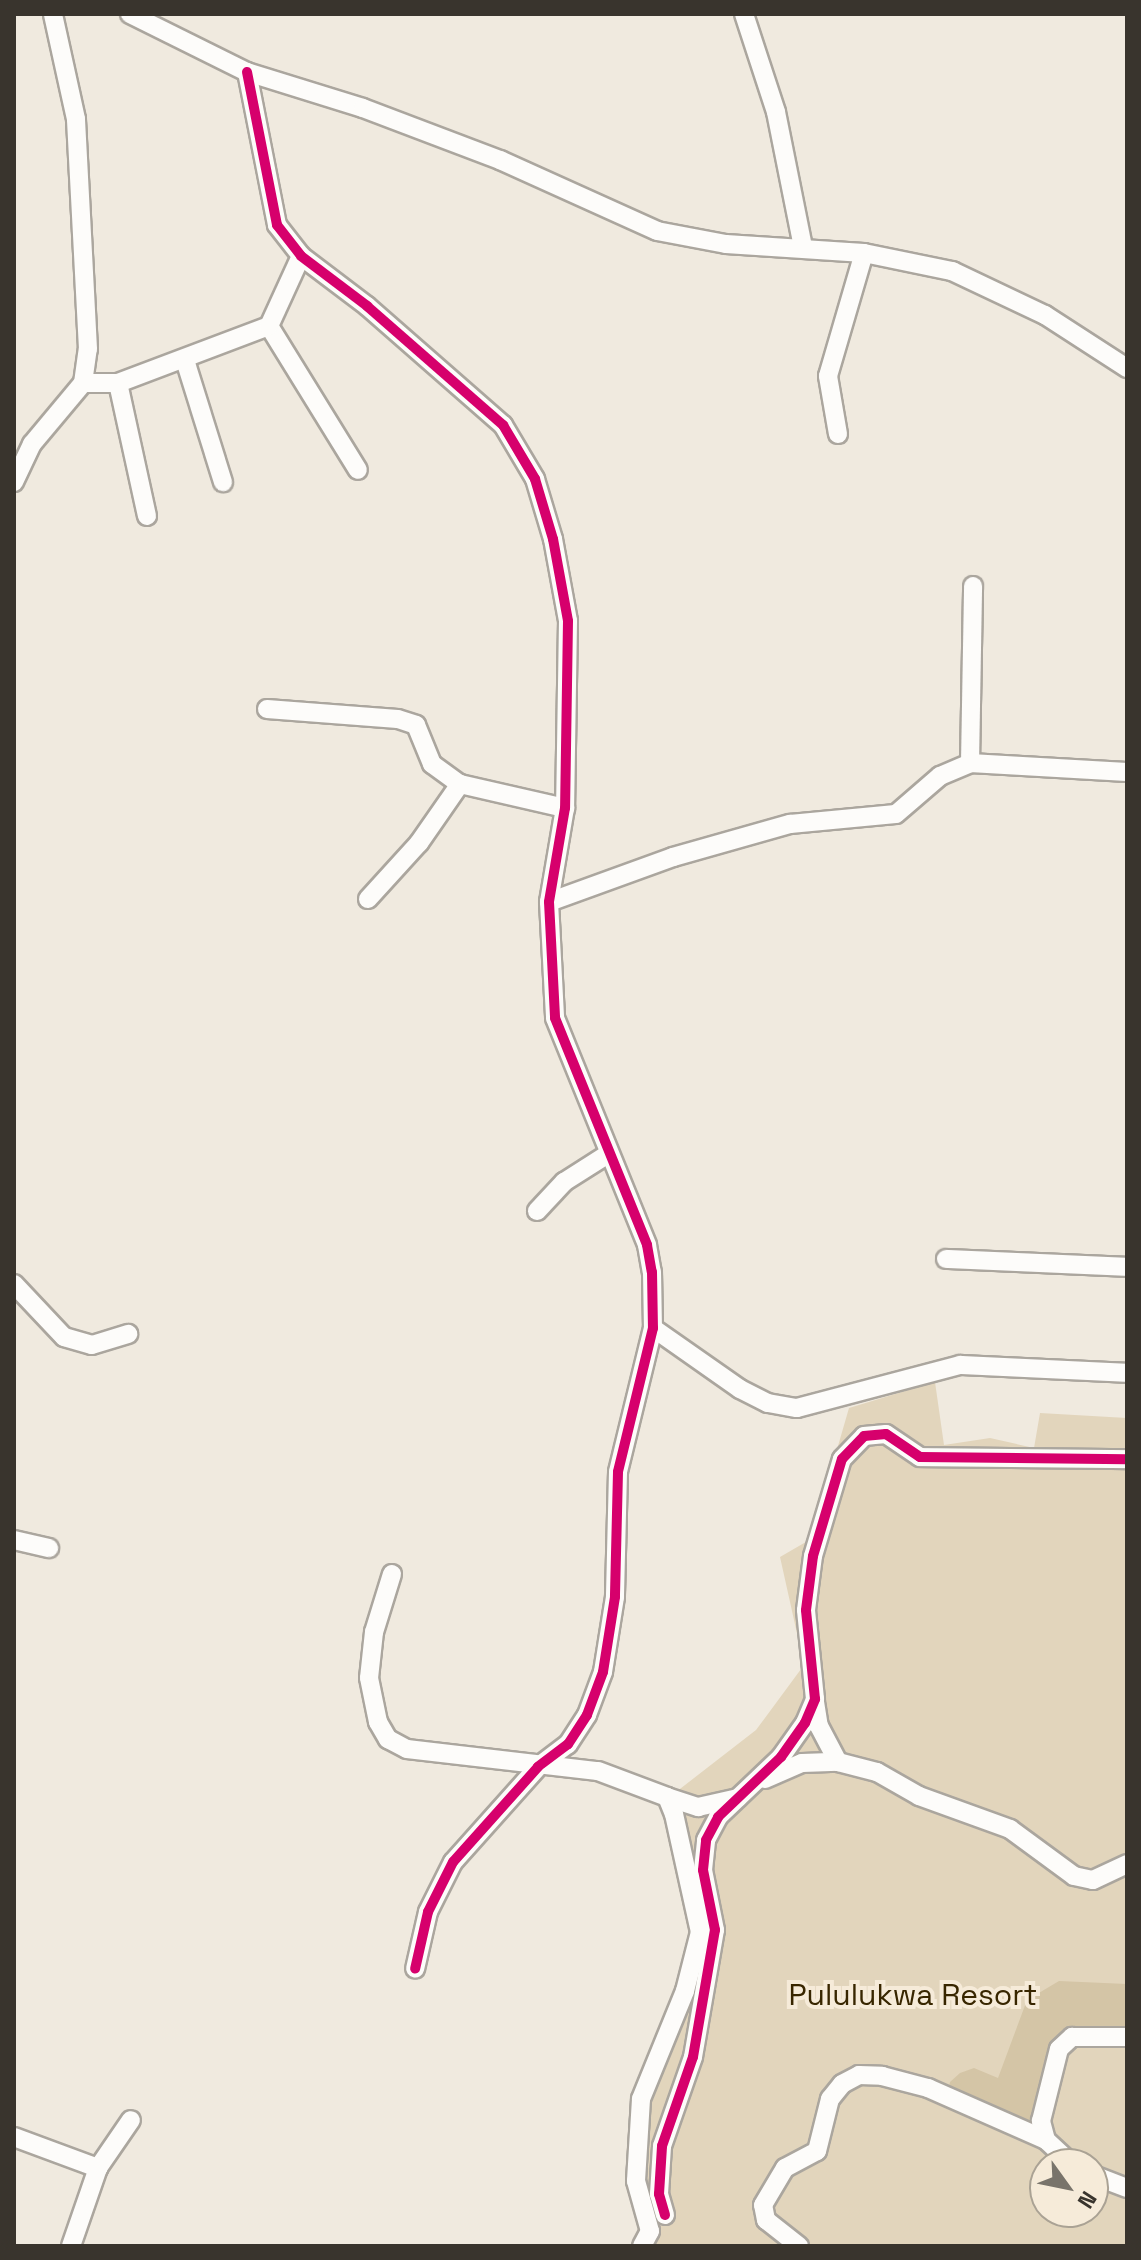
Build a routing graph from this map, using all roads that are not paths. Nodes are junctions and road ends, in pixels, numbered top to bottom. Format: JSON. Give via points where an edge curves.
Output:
{"nodes":[{"id":1,"x":53,"y":14,"type":"edge"},
{"id":2,"x":130,"y":14,"type":"edge"},
{"id":3,"x":744,"y":14,"type":"edge"},
{"id":4,"x":247,"y":72,"type":"junction"},
{"id":5,"x":803,"y":247,"type":"junction"},
{"id":6,"x":864,"y":253,"type":"junction"},
{"id":7,"x":301,"y":256,"type":"junction"},
{"id":8,"x":269,"y":326,"type":"junction"},
{"id":9,"x":185,"y":360,"type":"junction"},
{"id":10,"x":1127,"y":368,"type":"edge"},
{"id":11,"x":83,"y":383,"type":"junction"},
{"id":12,"x":118,"y":383,"type":"junction"},
{"id":13,"x":838,"y":434,"type":"dead end"},
{"id":14,"x":23,"y":444,"type":"edge"},
{"id":15,"x":358,"y":470,"type":"dead end"},
{"id":16,"x":14,"y":482,"type":"edge"},
{"id":17,"x":223,"y":482,"type":"dead end"},
{"id":18,"x":147,"y":516,"type":"dead end"},
{"id":19,"x":973,"y":586,"type":"dead end"},
{"id":20,"x":267,"y":709,"type":"dead end"},
{"id":21,"x":970,"y":763,"type":"junction"},
{"id":22,"x":1127,"y":772,"type":"edge"},
{"id":23,"x":460,"y":784,"type":"junction"},
{"id":24,"x":565,"y":808,"type":"junction"},
{"id":25,"x":368,"y":899,"type":"dead end"},
{"id":26,"x":549,"y":902,"type":"junction"},
{"id":27,"x":608,"y":1154,"type":"junction"},
{"id":28,"x":537,"y":1211,"type":"dead end"},
{"id":29,"x":946,"y":1259,"type":"dead end"},
{"id":30,"x":1127,"y":1267,"type":"edge"},
{"id":31,"x":14,"y":1284,"type":"edge"},
{"id":32,"x":653,"y":1328,"type":"junction"},
{"id":33,"x":128,"y":1334,"type":"dead end"},
{"id":34,"x":1127,"y":1373,"type":"edge"},
{"id":35,"x":1127,"y":1459,"type":"edge"},
{"id":36,"x":14,"y":1540,"type":"edge"},
{"id":37,"x":49,"y":1548,"type":"dead end"},
{"id":38,"x":392,"y":1574,"type":"dead end"},
{"id":39,"x":815,"y":1699,"type":"junction"},
{"id":40,"x":838,"y":1762,"type":"junction"},
{"id":41,"x":538,"y":1767,"type":"junction"},
{"id":42,"x":667,"y":1797,"type":"junction"},
{"id":43,"x":740,"y":1797,"type":"junction"},
{"id":44,"x":1127,"y":1864,"type":"edge"},
{"id":45,"x":415,"y":1969,"type":"dead end"},
{"id":46,"x":1127,"y":2037,"type":"edge"},
{"id":47,"x":131,"y":2120,"type":"dead end"},
{"id":48,"x":14,"y":2137,"type":"edge"},
{"id":49,"x":1046,"y":2140,"type":"junction"},
{"id":50,"x":1055,"y":2148,"type":"edge"},
{"id":51,"x":98,"y":2168,"type":"junction"},
{"id":52,"x":665,"y":2215,"type":"dead end"},
{"id":53,"x":71,"y":2246,"type":"edge"},
{"id":54,"x":642,"y":2246,"type":"edge"},
{"id":55,"x":799,"y":2246,"type":"edge"}],
"edges":[{"from":1,"to":11,"type":"street","via":[[77,133],[87,320]]},
{"from":2,"to":4,"type":"street"},
{"from":3,"to":5,"type":"street","via":[[776,112]]},
{"from":4,"to":5,"type":"street","via":[[459,144],[657,231],[726,244]]},
{"from":4,"to":7,"type":"street","via":[[277,225]]},
{"from":5,"to":6,"type":"street"},
{"from":6,"to":10,"type":"street","via":[[952,271],[1045,315]]},
{"from":6,"to":13,"type":"street","via":[[828,376]]},
{"from":7,"to":8,"type":"street"},
{"from":7,"to":24,"type":"street","via":[[367,306],[503,425],[535,479],[568,621]]},
{"from":8,"to":9,"type":"street"},
{"from":8,"to":15,"type":"street"},
{"from":9,"to":12,"type":"street"},
{"from":9,"to":17,"type":"street"},
{"from":11,"to":12,"type":"street"},
{"from":11,"to":14,"type":"street"},
{"from":12,"to":18,"type":"street"},
{"from":14,"to":16,"type":"street"},
{"from":19,"to":21,"type":"street"},
{"from":20,"to":23,"type":"street","via":[[398,719],[416,725],[432,764]]},
{"from":21,"to":22,"type":"street"},
{"from":21,"to":26,"type":"street","via":[[940,776],[896,814],[790,824],[673,857]]},
{"from":23,"to":24,"type":"street"},
{"from":23,"to":25,"type":"street","via":[[419,843]]},
{"from":24,"to":26,"type":"street"},
{"from":26,"to":27,"type":"street","via":[[555,1018]]},
{"from":27,"to":28,"type":"street","via":[[564,1182]]},
{"from":27,"to":32,"type":"street","via":[[647,1245]]},
{"from":29,"to":30,"type":"street"},
{"from":31,"to":33,"type":"street","via":[[64,1337],[92,1345]]},
{"from":32,"to":34,"type":"street","via":[[740,1389],[768,1403],[797,1408],[960,1365]]},
{"from":32,"to":41,"type":"street","via":[[618,1472],[615,1597],[603,1672],[587,1715],[568,1744]]},
{"from":35,"to":39,"type":"street","via":[[920,1457],[886,1434],[864,1436],[842,1459],[813,1556],[806,1610]]},
{"from":36,"to":37,"type":"street"},
{"from":38,"to":41,"type":"street","via":[[374,1632],[369,1678],[378,1722],[388,1739],[407,1749]]},
{"from":39,"to":40,"type":"street","via":[[819,1726]]},
{"from":39,"to":43,"type":"street","via":[[781,1757]]},
{"from":40,"to":43,"type":"street","via":[[802,1763]]},
{"from":40,"to":44,"type":"street","via":[[877,1772],[919,1796],[1010,1829],[1074,1876],[1093,1880]]},
{"from":41,"to":42,"type":"street","via":[[588,1768]]},
{"from":41,"to":45,"type":"street","via":[[453,1862],[428,1912]]},
{"from":42,"to":43,"type":"street","via":[[698,1807]]},
{"from":42,"to":54,"type":"street","via":[[700,1932],[685,1991],[641,2099],[636,2181],[650,2231]]},
{"from":43,"to":52,"type":"street","via":[[718,1817],[706,1840],[703,1870],[715,1930],[693,2057],[662,2146],[659,2194]]},
{"from":46,"to":49,"type":"street","via":[[1072,2037],[1059,2049],[1041,2121]]},
{"from":47,"to":51,"type":"street"},
{"from":48,"to":51,"type":"street"},
{"from":49,"to":50,"type":"street"},
{"from":49,"to":55,"type":"street","via":[[928,2088],[859,2075],[830,2099],[817,2151],[785,2168],[763,2205],[766,2220]]},
{"from":51,"to":53,"type":"street"}]}
